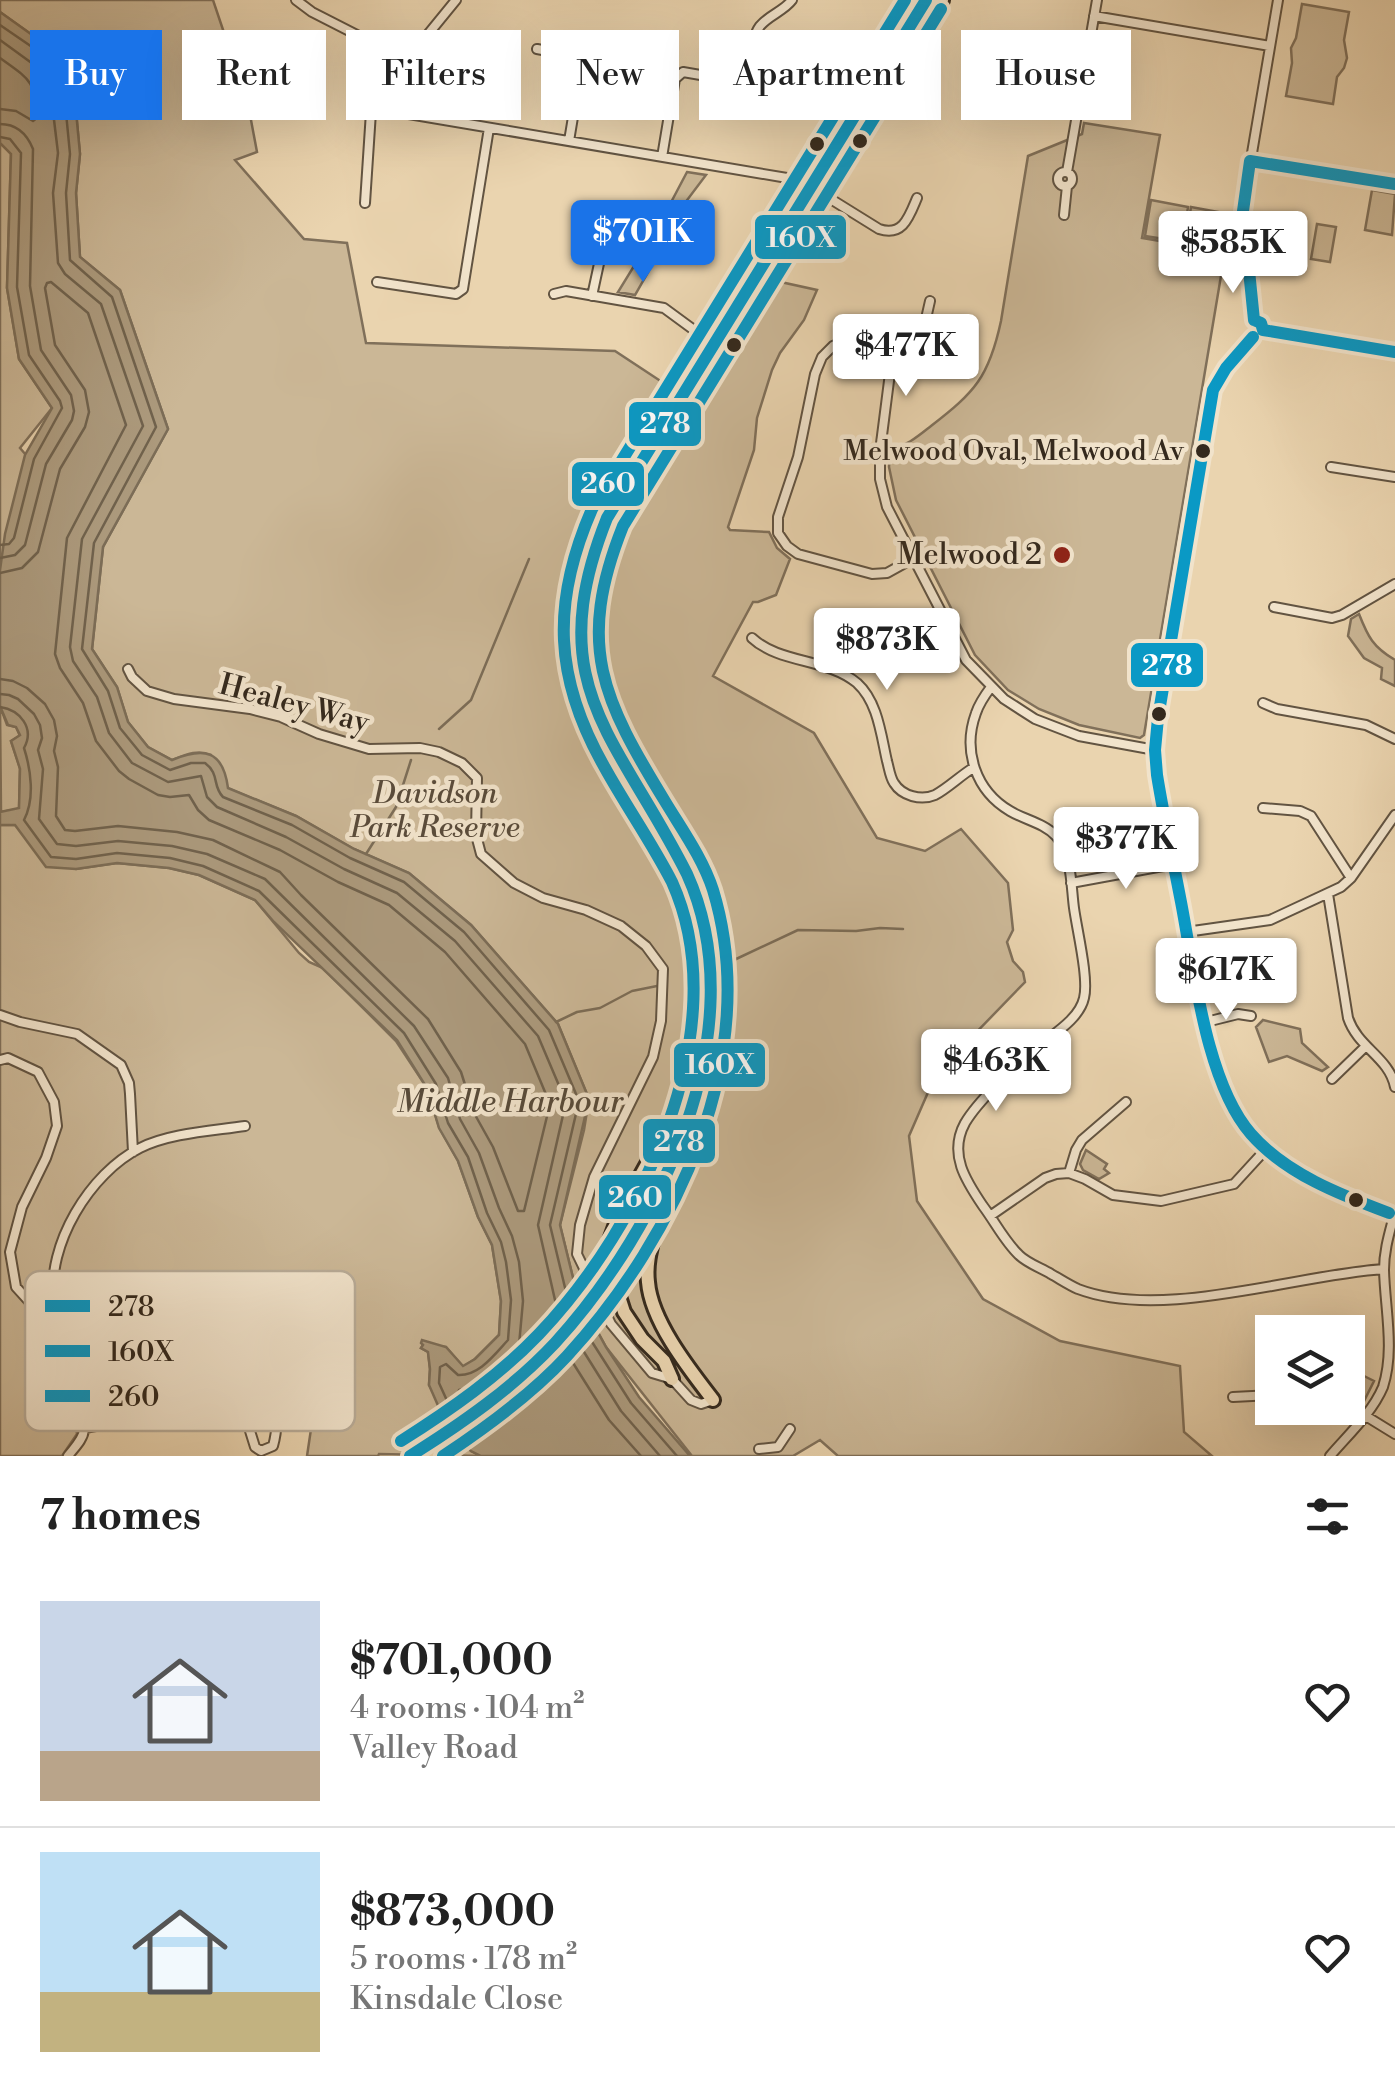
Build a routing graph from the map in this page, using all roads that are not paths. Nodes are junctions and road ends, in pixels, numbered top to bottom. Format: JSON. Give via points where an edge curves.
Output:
{"nodes":[{"id":1,"x":296,"y":0,"type":"edge"},
{"id":2,"x":321,"y":0,"type":"edge"},
{"id":3,"x":456,"y":0,"type":"edge"},
{"id":4,"x":792,"y":0,"type":"edge"},
{"id":5,"x":926,"y":0,"type":"edge"},
{"id":6,"x":942,"y":0,"type":"edge"},
{"id":7,"x":1097,"y":0,"type":"edge"},
{"id":8,"x":1278,"y":0,"type":"edge"},
{"id":9,"x":312,"y":12,"type":"junction"},
{"id":10,"x":1094,"y":16,"type":"junction"},
{"id":11,"x":347,"y":30,"type":"edge"},
{"id":12,"x":431,"y":30,"type":"edge"},
{"id":13,"x":758,"y":30,"type":"edge"},
{"id":14,"x":907,"y":30,"type":"edge"},
{"id":15,"x":1270,"y":46,"type":"junction"},
{"id":16,"x":537,"y":49,"type":"dead end"},
{"id":17,"x":699,"y":74,"type":"edge"},
{"id":18,"x":372,"y":120,"type":"edge"},
{"id":19,"x":443,"y":120,"type":"edge"},
{"id":20,"x":853,"y":120,"type":"edge"},
{"id":21,"x":489,"y":128,"type":"junction"},
{"id":22,"x":569,"y":141,"type":"junction"},
{"id":23,"x":662,"y":157,"type":"junction"},
{"id":24,"x":1250,"y":161,"type":"junction"},
{"id":25,"x":1395,"y":184,"type":"edge"},
{"id":26,"x":815,"y":190,"type":"junction"},
{"id":27,"x":917,"y":198,"type":"dead end"},
{"id":28,"x":366,"y":203,"type":"dead end"},
{"id":29,"x":1064,"y":216,"type":"dead end"},
{"id":30,"x":600,"y":258,"type":"dead end"},
{"id":31,"x":378,"y":282,"type":"dead end"},
{"id":32,"x":554,"y":294,"type":"dead end"},
{"id":33,"x":592,"y":296,"type":"junction"},
{"id":34,"x":930,"y":302,"type":"dead end"},
{"id":35,"x":1250,"y":328,"type":"junction"},
{"id":36,"x":894,"y":342,"type":"junction"},
{"id":37,"x":920,"y":345,"type":"junction"},
{"id":38,"x":718,"y":347,"type":"junction"},
{"id":39,"x":943,"y":351,"type":"dead end"},
{"id":40,"x":1395,"y":352,"type":"edge"},
{"id":41,"x":1330,"y":467,"type":"dead end"},
{"id":42,"x":1395,"y":477,"type":"edge"},
{"id":43,"x":914,"y":558,"type":"junction"},
{"id":44,"x":1395,"y":584,"type":"edge"},
{"id":45,"x":1274,"y":608,"type":"dead end"},
{"id":46,"x":752,"y":638,"type":"dead end"},
{"id":47,"x":128,"y":669,"type":"dead end"},
{"id":48,"x":990,"y":687,"type":"junction"},
{"id":49,"x":1263,"y":704,"type":"dead end"},
{"id":50,"x":1395,"y":739,"type":"edge"},
{"id":51,"x":1155,"y":750,"type":"junction"},
{"id":52,"x":973,"y":768,"type":"junction"},
{"id":53,"x":1263,"y":808,"type":"dead end"},
{"id":54,"x":1395,"y":815,"type":"edge"},
{"id":55,"x":1174,"y":864,"type":"junction"},
{"id":56,"x":1352,"y":878,"type":"junction"},
{"id":57,"x":1071,"y":883,"type":"junction"},
{"id":58,"x":1328,"y":894,"type":"junction"},
{"id":59,"x":1186,"y":932,"type":"junction"},
{"id":60,"x":0,"y":1015,"type":"edge"},
{"id":61,"x":1251,"y":1016,"type":"dead end"},
{"id":62,"x":1206,"y":1022,"type":"junction"},
{"id":63,"x":708,"y":1029,"type":"junction"},
{"id":64,"x":1366,"y":1046,"type":"junction"},
{"id":65,"x":0,"y":1060,"type":"edge"},
{"id":66,"x":1332,"y":1079,"type":"dead end"},
{"id":67,"x":1395,"y":1087,"type":"edge"},
{"id":68,"x":1126,"y":1102,"type":"dead end"},
{"id":69,"x":245,"y":1126,"type":"dead end"},
{"id":70,"x":1267,"y":1148,"type":"junction"},
{"id":71,"x":133,"y":1152,"type":"junction"},
{"id":72,"x":1068,"y":1173,"type":"junction"},
{"id":73,"x":663,"y":1203,"type":"junction"},
{"id":74,"x":990,"y":1216,"type":"junction"},
{"id":75,"x":1393,"y":1217,"type":"edge"},
{"id":76,"x":635,"y":1247,"type":"junction"},
{"id":77,"x":1384,"y":1269,"type":"junction"},
{"id":78,"x":56,"y":1271,"type":"edge"},
{"id":79,"x":25,"y":1297,"type":"edge"},
{"id":80,"x":1392,"y":1325,"type":"edge"},
{"id":81,"x":672,"y":1379,"type":"junction"},
{"id":82,"x":1255,"y":1395,"type":"edge"},
{"id":83,"x":1232,"y":1397,"type":"dead end"},
{"id":84,"x":713,"y":1400,"type":"joint"},
{"id":85,"x":1365,"y":1415,"type":"edge"},
{"id":86,"x":1365,"y":1417,"type":"edge"},
{"id":87,"x":1356,"y":1425,"type":"edge"},
{"id":88,"x":790,"y":1429,"type":"dead end"},
{"id":89,"x":84,"y":1431,"type":"edge"},
{"id":90,"x":250,"y":1431,"type":"edge"},
{"id":91,"x":276,"y":1431,"type":"edge"},
{"id":92,"x":1395,"y":1434,"type":"edge"},
{"id":93,"x":759,"y":1449,"type":"dead end"},
{"id":94,"x":68,"y":1456,"type":"edge"},
{"id":95,"x":410,"y":1456,"type":"edge"},
{"id":96,"x":432,"y":1456,"type":"edge"},
{"id":97,"x":1330,"y":1456,"type":"edge"}],
"edges":[{"from":1,"to":9,"type":"street"},
{"from":2,"to":9,"type":"street"},
{"from":3,"to":12,"type":"street"},
{"from":4,"to":13,"type":"street"},
{"from":5,"to":14,"type":"highway"},
{"from":6,"to":26,"type":"highway"},
{"from":7,"to":10,"type":"street"},
{"from":8,"to":15,"type":"street"},
{"from":9,"to":11,"type":"street"},
{"from":10,"to":15,"type":"street"},
{"from":10,"to":29,"type":"street"},
{"from":15,"to":24,"type":"street"},
{"from":16,"to":22,"type":"street","via":[[582,63]]},
{"from":17,"to":23,"type":"street","via":[[684,72],[675,79]]},
{"from":18,"to":28,"type":"street"},
{"from":19,"to":21,"type":"street"},
{"from":20,"to":26,"type":"highway"},
{"from":21,"to":22,"type":"street"},
{"from":21,"to":31,"type":"street","via":[[463,289],[456,294]]},
{"from":22,"to":23,"type":"street"},
{"from":23,"to":26,"type":"street","via":[[799,180]]},
{"from":24,"to":25,"type":"street"},
{"from":24,"to":35,"type":"street","via":[[1243,211]]},
{"from":26,"to":27,"type":"street","via":[[889,232],[906,224]]},
{"from":26,"to":38,"type":"highway"},
{"from":30,"to":33,"type":"street"},
{"from":32,"to":33,"type":"street"},
{"from":33,"to":38,"type":"street","via":[[664,308]]},
{"from":34,"to":37,"type":"street"},
{"from":35,"to":40,"type":"street","via":[[1261,323],[1263,330]]},
{"from":35,"to":51,"type":"street","via":[[1213,390]]},
{"from":36,"to":37,"type":"street"},
{"from":36,"to":43,"type":"street","via":[[880,479]]},
{"from":36,"to":43,"type":"street","via":[[847,340],[822,357],[778,534],[798,554],[872,574]]},
{"from":37,"to":39,"type":"street"},
{"from":38,"to":63,"type":"highway","via":[[607,518],[589,562],[580,616],[583,666],[599,721],[697,897],[711,959]]},
{"from":38,"to":73,"type":"highway","via":[[609,536],[589,620],[601,697],[695,864],[721,948],[724,984],[712,1070]]},
{"from":41,"to":42,"type":"street"},
{"from":43,"to":48,"type":"street","via":[[966,660]]},
{"from":44,"to":45,"type":"street","via":[[1332,618]]},
{"from":46,"to":52,"type":"street","via":[[856,683],[874,710],[892,782],[902,792],[933,796]]},
{"from":47,"to":81,"type":"street","name":"Healey Way","via":[[147,691],[174,699],[282,718],[370,749],[420,748],[462,763],[476,778],[476,835],[494,867],[543,898],[621,926],[646,946],[663,969],[664,984],[653,1057],[594,1177],[577,1254],[611,1324],[652,1373]]},
{"from":48,"to":51,"type":"street","via":[[1035,719],[1080,736]]},
{"from":48,"to":52,"type":"street","via":[[971,730]]},
{"from":49,"to":50,"type":"street","via":[[1366,725]]},
{"from":51,"to":55,"type":"street"},
{"from":52,"to":57,"type":"street","via":[[1002,806],[1056,836]]},
{"from":53,"to":56,"type":"street","via":[[1310,816]]},
{"from":54,"to":56,"type":"street"},
{"from":55,"to":57,"type":"street"},
{"from":55,"to":59,"type":"street"},
{"from":56,"to":58,"type":"street"},
{"from":57,"to":74,"type":"street","via":[[1084,998],[1077,1014],[975,1109],[958,1146],[966,1182]]},
{"from":58,"to":59,"type":"street","via":[[1270,920]]},
{"from":58,"to":64,"type":"street","via":[[1348,1018]]},
{"from":59,"to":62,"type":"street"},
{"from":60,"to":71,"type":"street","via":[[77,1034],[121,1065],[129,1083]]},
{"from":61,"to":62,"type":"street"},
{"from":62,"to":70,"type":"street","via":[[1238,1116]]},
{"from":63,"to":76,"type":"highway","via":[[685,1124]]},
{"from":63,"to":81,"type":"highway","via":[[676,1112],[609,1243],[624,1312]]},
{"from":64,"to":66,"type":"street"},
{"from":64,"to":67,"type":"street"},
{"from":65,"to":79,"type":"street","via":[[38,1072],[54,1102],[57,1126],[10,1252],[16,1287]]},
{"from":68,"to":72,"type":"street","via":[[1082,1140]]},
{"from":69,"to":71,"type":"street","via":[[200,1131]]},
{"from":70,"to":72,"type":"street","via":[[1234,1184],[1162,1201],[1113,1195]]},
{"from":70,"to":75,"type":"street","via":[[1316,1183]]},
{"from":71,"to":78,"type":"street","via":[[82,1202],[65,1230]]},
{"from":72,"to":74,"type":"street","via":[[1045,1178]]},
{"from":73,"to":76,"type":"highway"},
{"from":73,"to":84,"type":"highway","via":[[650,1250],[651,1298]]},
{"from":74,"to":77,"type":"street","via":[[1020,1256],[1077,1289],[1115,1298],[1181,1299]]},
{"from":75,"to":77,"type":"street"},
{"from":76,"to":95,"type":"highway","bridge":true,"via":[[521,1376]]},
{"from":76,"to":96,"type":"highway","bridge":true,"via":[[612,1292],[556,1355],[494,1412]]},
{"from":77,"to":80,"type":"street"},
{"from":80,"to":85,"type":"street","via":[[1388,1372]]},
{"from":81,"to":84,"type":"street","name":"Healey Way","via":[[691,1400]]},
{"from":82,"to":83,"type":"street"},
{"from":86,"to":92,"type":"street"},
{"from":87,"to":97,"type":"street"},
{"from":88,"to":93,"type":"street","via":[[778,1447]]},
{"from":89,"to":94,"type":"street"},
{"from":90,"to":91,"type":"street","via":[[260,1451],[273,1446]]}]}
